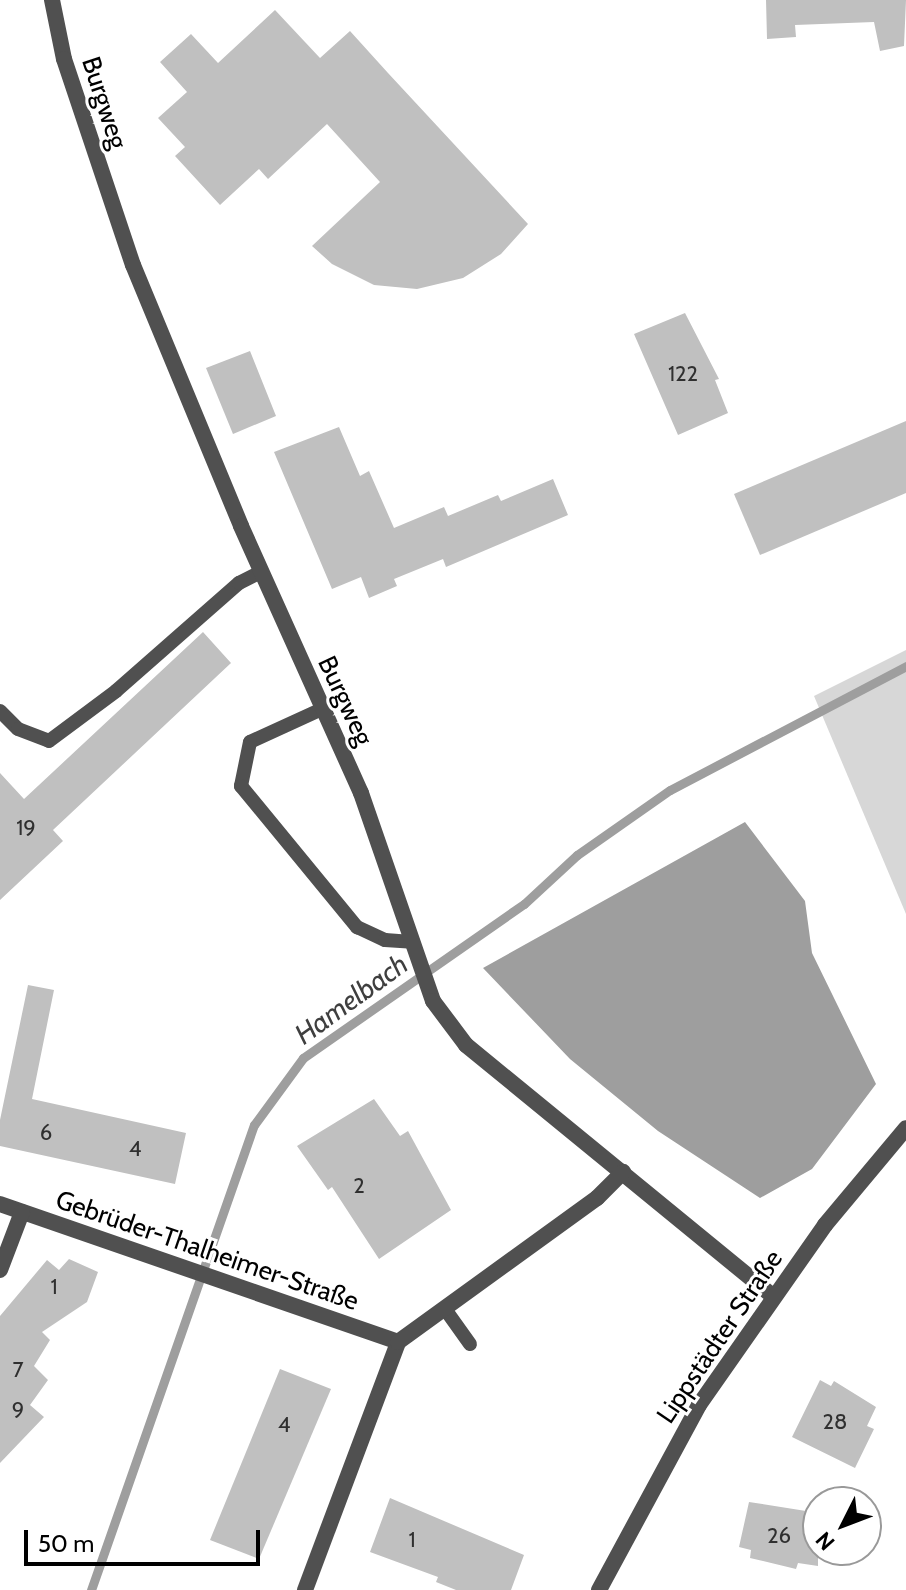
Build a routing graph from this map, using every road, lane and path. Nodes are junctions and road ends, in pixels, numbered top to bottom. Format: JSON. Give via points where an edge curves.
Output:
{"nodes":[{"id":1,"x":52,"y":0,"type":"edge"},
{"id":2,"x":261,"y":572,"type":"junction"},
{"id":3,"x":322,"y":709,"type":"junction"},
{"id":4,"x":0,"y":711,"type":"edge"},
{"id":5,"x":413,"y":948,"type":"junction"},
{"id":6,"x":906,"y":1128,"type":"edge"},
{"id":7,"x":623,"y":1172,"type":"junction"},
{"id":8,"x":0,"y":1204,"type":"edge"},
{"id":9,"x":22,"y":1212,"type":"junction"},
{"id":10,"x":0,"y":1270,"type":"edge"},
{"id":11,"x":773,"y":1296,"type":"junction"},
{"id":12,"x":445,"y":1309,"type":"junction"},
{"id":13,"x":398,"y":1342,"type":"junction"},
{"id":14,"x":470,"y":1344,"type":"dead end"},
{"id":15,"x":305,"y":1590,"type":"edge"},
{"id":16,"x":599,"y":1590,"type":"edge"}],
"edges":[{"from":1,"to":2,"type":"street","name":"Burgweg","via":[[64,59],[133,265]]},
{"from":2,"to":3,"type":"street","name":"Burgweg"},
{"from":2,"to":4,"type":"lane","via":[[239,583],[116,691],[49,741],[18,729]]},
{"from":3,"to":5,"type":"street","name":"Burgweg","via":[[361,793]]},
{"from":3,"to":5,"type":"lane","via":[[250,742],[241,786],[357,927]]},
{"from":5,"to":7,"type":"street","name":"Burgweg","via":[[433,1001],[466,1045]]},
{"from":6,"to":11,"type":"street","name":"Lippstädter Straße"},
{"from":7,"to":11,"type":"street","name":"Burgweg"},
{"from":7,"to":12,"type":"street","via":[[597,1198]]},
{"from":8,"to":9,"type":"street","name":"Gebrüder-Thalheimer-Straße"},
{"from":9,"to":10,"type":"street"},
{"from":9,"to":13,"type":"street","name":"Gebrüder-Thalheimer-Straße"},
{"from":11,"to":16,"type":"street","name":"Lippstädter Straße","via":[[699,1405]]},
{"from":12,"to":13,"type":"street"},
{"from":12,"to":14,"type":"lane"},
{"from":13,"to":15,"type":"street"}]}
